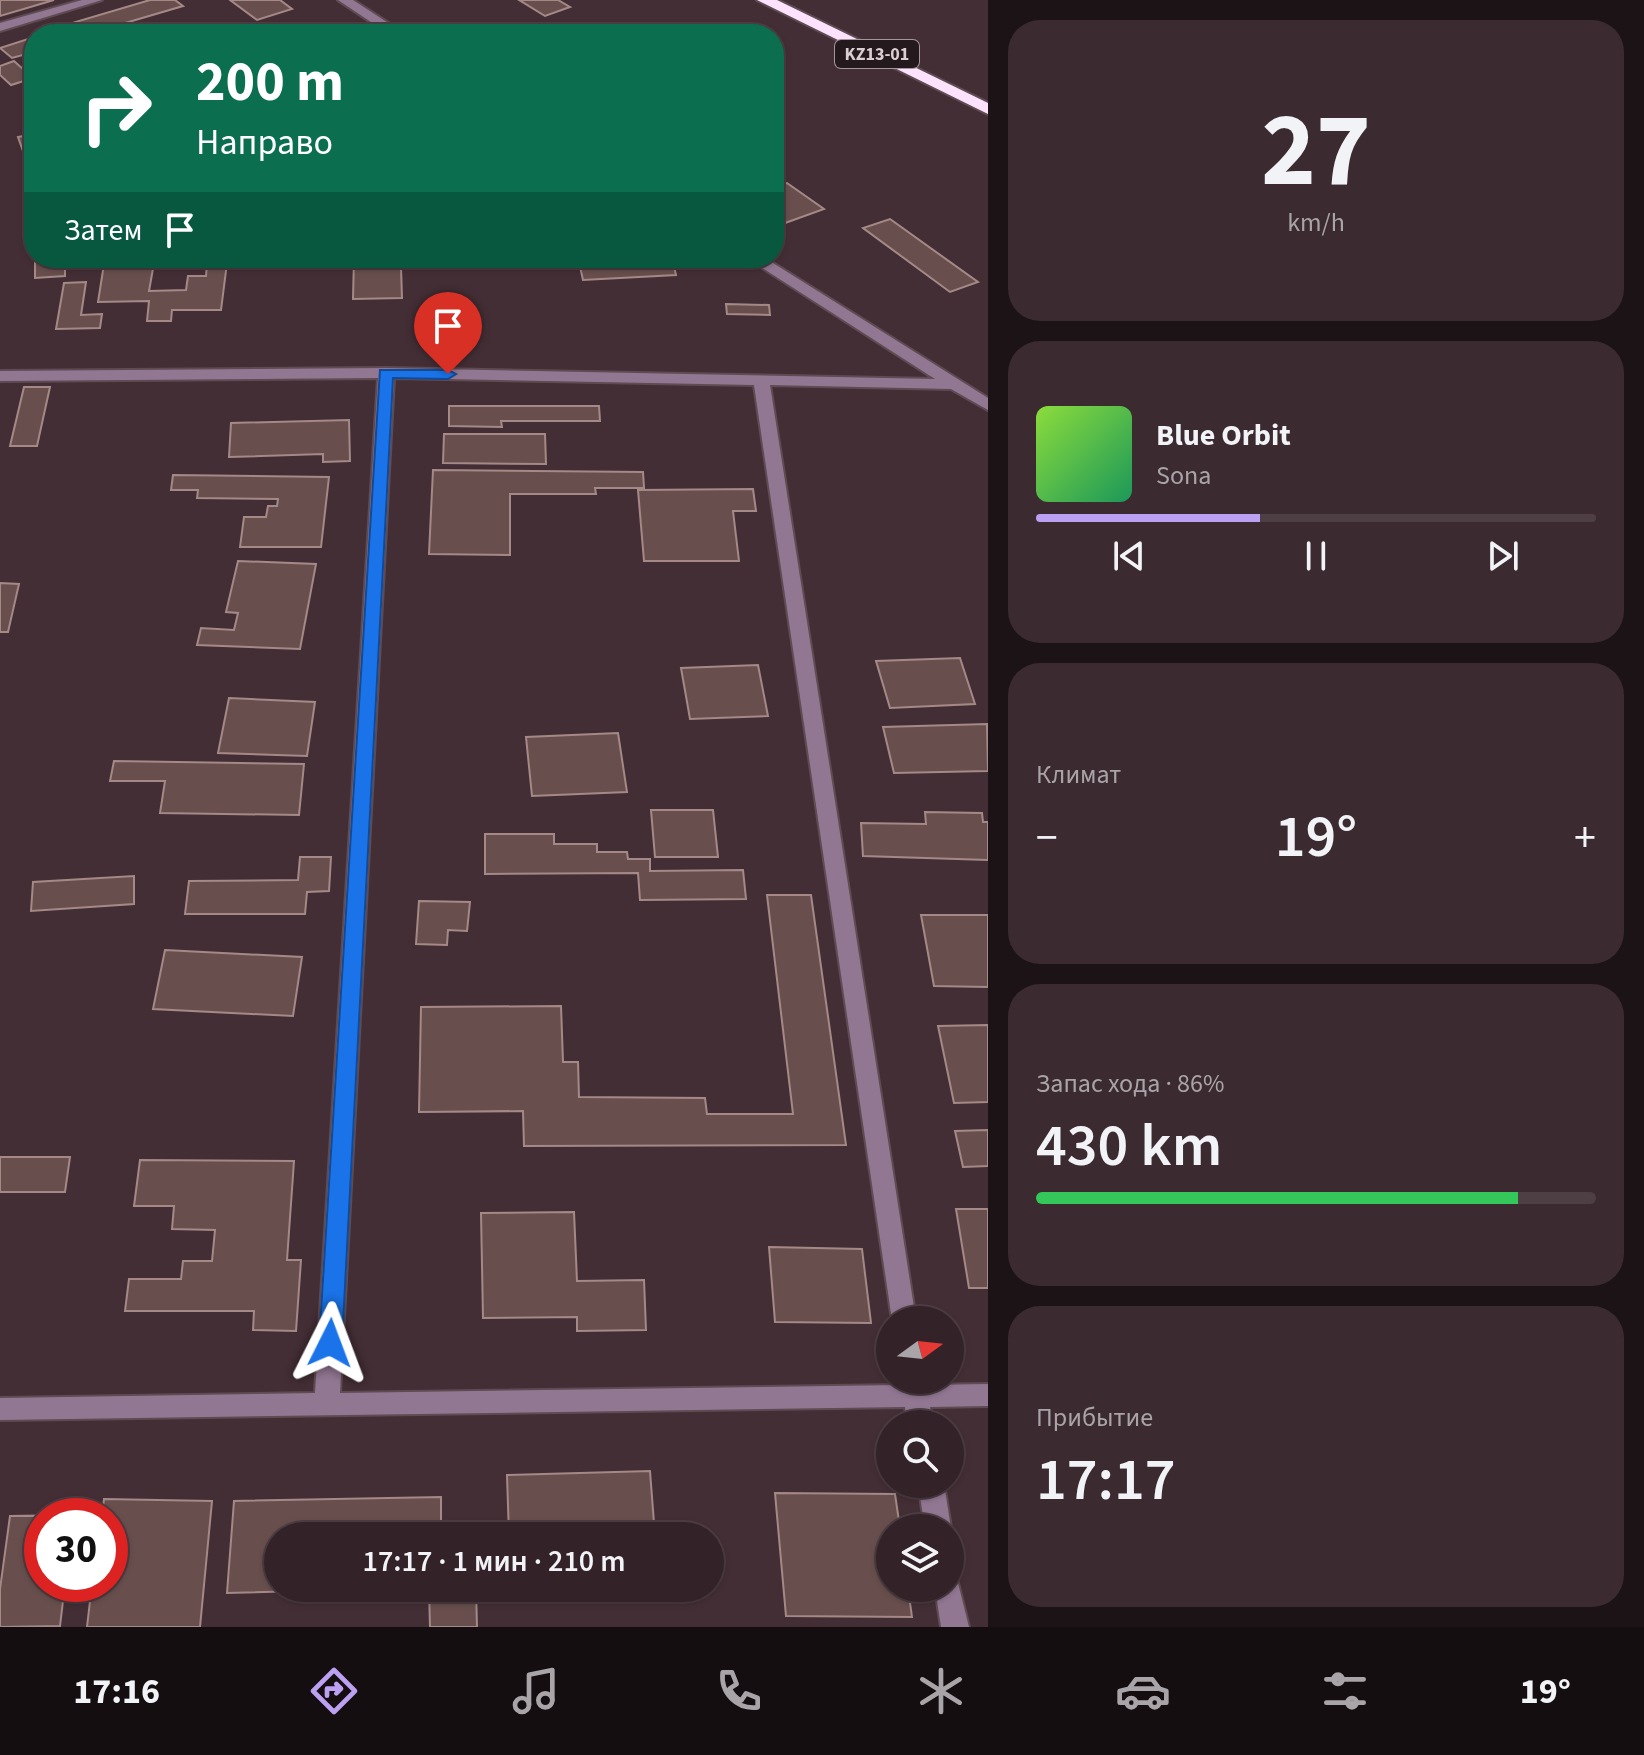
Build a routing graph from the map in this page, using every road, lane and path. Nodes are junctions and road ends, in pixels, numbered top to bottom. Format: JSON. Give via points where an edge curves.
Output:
{"nodes":[{"id":1,"x":96,"y":0,"type":"edge"},
{"id":2,"x":344,"y":0,"type":"edge"},
{"id":3,"x":765,"y":0,"type":"edge"},
{"id":4,"x":382,"y":24,"type":"edge"},
{"id":5,"x":0,"y":27,"type":"edge"},
{"id":6,"x":988,"y":109,"type":"edge"},
{"id":7,"x":771,"y":268,"type":"edge"},
{"id":8,"x":386,"y":373,"type":"junction"},
{"id":9,"x":0,"y":376,"type":"edge"},
{"id":10,"x":761,"y":380,"type":"junction"},
{"id":11,"x":955,"y":384,"type":"junction"},
{"id":12,"x":988,"y":405,"type":"edge"},
{"id":13,"x":902,"y":1306,"type":"edge"},
{"id":14,"x":876,"y":1389,"type":"edge"},
{"id":15,"x":964,"y":1393,"type":"edge"},
{"id":16,"x":988,"y":1395,"type":"edge"},
{"id":17,"x":327,"y":1405,"type":"junction"},
{"id":18,"x":0,"y":1409,"type":"edge"},
{"id":19,"x":951,"y":1602,"type":"edge"},
{"id":20,"x":955,"y":1627,"type":"edge"}],
"edges":[{"from":1,"to":5,"type":"street"},
{"from":2,"to":4,"type":"street"},
{"from":3,"to":6,"type":"highway","number":"KZ13-01"},
{"from":7,"to":11,"type":"street"},
{"from":8,"to":9,"type":"street"},
{"from":8,"to":10,"type":"street"},
{"from":8,"to":17,"type":"street"},
{"from":10,"to":11,"type":"street"},
{"from":10,"to":13,"type":"street"},
{"from":11,"to":12,"type":"street"},
{"from":14,"to":17,"type":"street"},
{"from":15,"to":16,"type":"street"},
{"from":17,"to":18,"type":"street"},
{"from":19,"to":20,"type":"street"}]}
